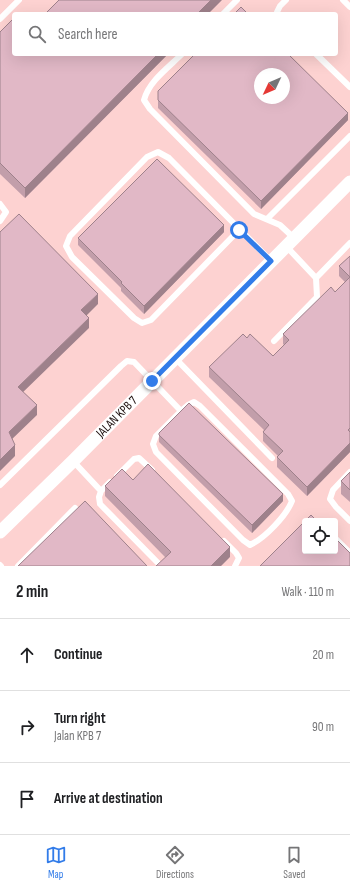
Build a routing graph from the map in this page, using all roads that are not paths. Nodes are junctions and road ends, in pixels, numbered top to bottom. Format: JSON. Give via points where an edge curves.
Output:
{"nodes":[{"id":1,"x":19,"y":0,"type":"edge"},
{"id":2,"x":237,"y":0,"type":"edge"},
{"id":3,"x":286,"y":0,"type":"edge"},
{"id":4,"x":343,"y":0,"type":"edge"},
{"id":5,"x":350,"y":7,"type":"edge"},
{"id":6,"x":225,"y":12,"type":"edge"},
{"id":7,"x":277,"y":12,"type":"edge"},
{"id":8,"x":0,"y":19,"type":"edge"},
{"id":9,"x":180,"y":56,"type":"edge"},
{"id":10,"x":318,"y":56,"type":"edge"},
{"id":11,"x":350,"y":87,"type":"edge"},
{"id":12,"x":350,"y":136,"type":"edge"},
{"id":13,"x":350,"y":182,"type":"edge"},
{"id":14,"x":0,"y":204,"type":"edge"},
{"id":15,"x":267,"y":219,"type":"junction"},
{"id":16,"x":0,"y":221,"type":"edge"},
{"id":17,"x":239,"y":230,"type":"junction"},
{"id":18,"x":290,"y":242,"type":"junction"},
{"id":19,"x":350,"y":243,"type":"edge"},
{"id":20,"x":271,"y":261,"type":"junction"},
{"id":21,"x":316,"y":278,"type":"junction"},
{"id":22,"x":274,"y":341,"type":"dead end"},
{"id":23,"x":175,"y":358,"type":"junction"},
{"id":24,"x":152,"y":381,"type":"junction"},
{"id":25,"x":181,"y":411,"type":"junction"},
{"id":26,"x":272,"y":458,"type":"dead end"},
{"id":27,"x":73,"y":461,"type":"junction"},
{"id":28,"x":350,"y":472,"type":"edge"},
{"id":29,"x":155,"y":473,"type":"edge"},
{"id":30,"x":0,"y":485,"type":"edge"},
{"id":31,"x":102,"y":491,"type":"junction"},
{"id":32,"x":75,"y":508,"type":"edge"},
{"id":33,"x":350,"y":521,"type":"edge"},
{"id":34,"x":0,"y":532,"type":"edge"},
{"id":35,"x":220,"y":537,"type":"edge"},
{"id":36,"x":338,"y":541,"type":"edge"},
{"id":37,"x":350,"y":553,"type":"edge"},
{"id":38,"x":18,"y":566,"type":"edge"},
{"id":39,"x":161,"y":566,"type":"edge"},
{"id":40,"x":235,"y":566,"type":"edge"}],
"edges":[{"from":1,"to":8,"type":"lane"},
{"from":2,"to":6,"type":"lane"},
{"from":3,"to":7,"type":"lane"},
{"from":4,"to":5,"type":"lane"},
{"from":9,"to":15,"type":"lane","via":[[146,92],[144,100],[254,214]]},
{"from":10,"to":11,"type":"lane"},
{"from":12,"to":15,"type":"lane"},
{"from":13,"to":18,"type":"street","name":"JALAN KPB 7"},
{"from":14,"to":16,"type":"lane","via":[[6,212]]},
{"from":15,"to":18,"type":"lane","via":[[280,224]]},
{"from":17,"to":17,"type":"lane","via":[[169,158],[158,152],[147,157],[70,236],[66,246],[72,257],[142,323],[151,320]]},
{"from":17,"to":20,"type":"lane"},
{"from":18,"to":20,"type":"street","name":"JALAN KPB 7"},
{"from":18,"to":21,"type":"lane"},
{"from":19,"to":21,"type":"lane"},
{"from":20,"to":23,"type":"street","name":"JALAN KPB 7"},
{"from":21,"to":22,"type":"lane","via":[[317,296]]},
{"from":23,"to":24,"type":"street","name":"JALAN KPB 7"},
{"from":23,"to":26,"type":"lane"},
{"from":24,"to":25,"type":"lane"},
{"from":24,"to":27,"type":"street","name":"JALAN KPB 7"},
{"from":24,"to":30,"type":"lane","via":[[134,362],[127,361]]},
{"from":25,"to":25,"type":"lane","via":[[194,402],[200,406],[288,494],[292,501],[288,510],[258,541],[250,545],[243,540],[156,452],[153,444],[156,436]]},
{"from":27,"to":31,"type":"lane"},
{"from":27,"to":34,"type":"street","name":"JALAN KPB 7"},
{"from":28,"to":33,"type":"lane","via":[[333,490],[330,499]]},
{"from":29,"to":31,"type":"lane","via":[[139,458],[134,459]]},
{"from":31,"to":39,"type":"lane","via":[[99,497],[100,504]]},
{"from":32,"to":38,"type":"lane"},
{"from":35,"to":40,"type":"lane","via":[[239,558]]},
{"from":36,"to":37,"type":"lane"}]}
